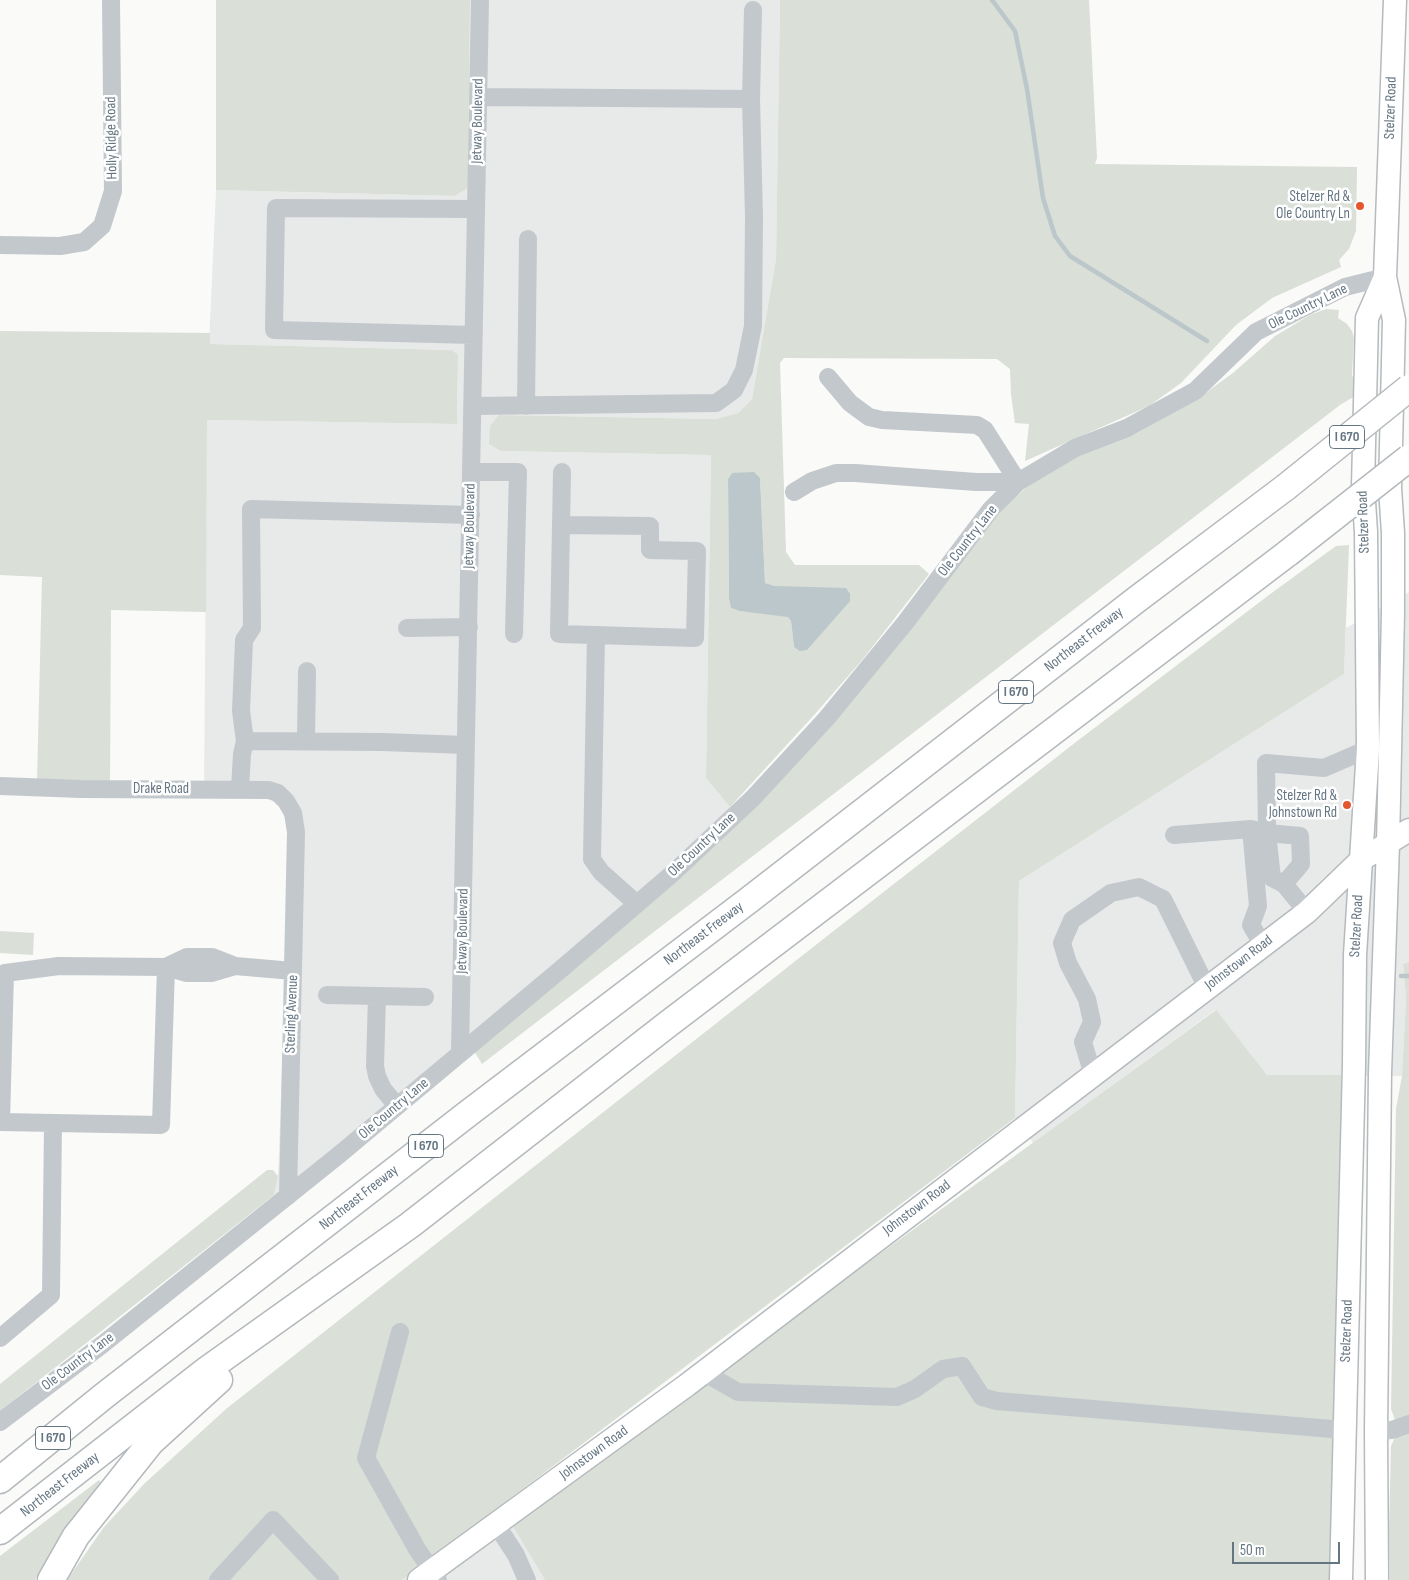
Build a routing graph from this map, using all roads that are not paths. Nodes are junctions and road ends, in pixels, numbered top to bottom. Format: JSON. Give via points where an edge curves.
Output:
{"nodes":[{"id":1,"x":111,"y":0,"type":"edge"},
{"id":2,"x":480,"y":0,"type":"edge"},
{"id":3,"x":1394,"y":0,"type":"edge"},
{"id":4,"x":753,"y":10,"type":"dead end"},
{"id":5,"x":478,"y":97,"type":"junction"},
{"id":6,"x":750,"y":99,"type":"junction"},
{"id":7,"x":476,"y":209,"type":"junction"},
{"id":8,"x":528,"y":239,"type":"dead end"},
{"id":9,"x":0,"y":245,"type":"edge"},
{"id":10,"x":1385,"y":277,"type":"junction"},
{"id":11,"x":474,"y":335,"type":"junction"},
{"id":12,"x":828,"y":377,"type":"dead end"},
{"id":13,"x":1409,"y":388,"type":"edge"},
{"id":14,"x":473,"y":406,"type":"junction"},
{"id":15,"x":526,"y":406,"type":"junction"},
{"id":16,"x":1409,"y":458,"type":"edge"},
{"id":17,"x":471,"y":472,"type":"junction"},
{"id":18,"x":562,"y":472,"type":"dead end"},
{"id":19,"x":1018,"y":482,"type":"junction"},
{"id":20,"x":794,"y":492,"type":"dead end"},
{"id":21,"x":470,"y":515,"type":"junction"},
{"id":22,"x":561,"y":525,"type":"junction"},
{"id":23,"x":1401,"y":612,"type":"edge"},
{"id":24,"x":468,"y":627,"type":"junction"},
{"id":25,"x":407,"y":628,"type":"dead end"},
{"id":26,"x":514,"y":634,"type":"dead end"},
{"id":27,"x":596,"y":635,"type":"junction"},
{"id":28,"x":308,"y":671,"type":"dead end"},
{"id":29,"x":245,"y":741,"type":"junction"},
{"id":30,"x":306,"y":741,"type":"junction"},
{"id":31,"x":466,"y":745,"type":"junction"},
{"id":32,"x":1368,"y":749,"type":"junction"},
{"id":33,"x":0,"y":786,"type":"edge"},
{"id":34,"x":240,"y":789,"type":"junction"},
{"id":35,"x":1409,"y":830,"type":"edge"},
{"id":36,"x":1259,"y":831,"type":"junction"},
{"id":37,"x":296,"y":832,"type":"joint"},
{"id":38,"x":1174,"y":835,"type":"dead end"},
{"id":39,"x":1388,"y":844,"type":"junction"},
{"id":40,"x":1361,"y":860,"type":"junction"},
{"id":41,"x":1284,"y":884,"type":"junction"},
{"id":42,"x":637,"y":904,"type":"junction"},
{"id":43,"x":1307,"y":912,"type":"junction"},
{"id":44,"x":1264,"y":945,"type":"junction"},
{"id":45,"x":166,"y":967,"type":"junction"},
{"id":46,"x":293,"y":972,"type":"junction"},
{"id":47,"x":3,"y":973,"type":"edge"},
{"id":48,"x":1207,"y":988,"type":"junction"},
{"id":49,"x":327,"y":994,"type":"dead end"},
{"id":50,"x":377,"y":996,"type":"junction"},
{"id":51,"x":425,"y":997,"type":"dead end"},
{"id":52,"x":460,"y":1052,"type":"junction"},
{"id":53,"x":1093,"y":1075,"type":"junction"},
{"id":54,"x":397,"y":1106,"type":"junction"},
{"id":55,"x":1,"y":1122,"type":"edge"},
{"id":56,"x":53,"y":1123,"type":"junction"},
{"id":57,"x":288,"y":1196,"type":"junction"},
{"id":58,"x":410,"y":1225,"type":"junction"},
{"id":59,"x":400,"y":1332,"type":"dead end"},
{"id":60,"x":0,"y":1338,"type":"edge"},
{"id":61,"x":703,"y":1372,"type":"junction"},
{"id":62,"x":105,"y":1395,"type":"junction"},
{"id":63,"x":0,"y":1422,"type":"edge"},
{"id":64,"x":1409,"y":1424,"type":"edge"},
{"id":65,"x":1344,"y":1430,"type":"junction"},
{"id":66,"x":1376,"y":1431,"type":"junction"},
{"id":67,"x":0,"y":1460,"type":"edge"},
{"id":68,"x":0,"y":1480,"type":"edge"},
{"id":69,"x":496,"y":1524,"type":"junction"},
{"id":70,"x":0,"y":1531,"type":"edge"},
{"id":71,"x":430,"y":1577,"type":"edge"},
{"id":72,"x":50,"y":1580,"type":"edge"},
{"id":73,"x":218,"y":1580,"type":"edge"},
{"id":74,"x":330,"y":1580,"type":"edge"},
{"id":75,"x":527,"y":1580,"type":"edge"},
{"id":76,"x":1341,"y":1580,"type":"edge"},
{"id":77,"x":1377,"y":1580,"type":"edge"}],
"edges":[{"from":1,"to":9,"type":"street","name":"Holly Ridge Road","via":[[113,192],[102,226],[84,242],[60,246]]},
{"from":2,"to":5,"type":"street","name":"Jetway Boulevard"},
{"from":3,"to":10,"type":"main road","name":"Stelzer Road"},
{"from":4,"to":6,"type":"street"},
{"from":5,"to":6,"type":"street"},
{"from":5,"to":7,"type":"street","name":"Jetway Boulevard"},
{"from":6,"to":15,"type":"street","via":[[753,326],[744,370],[734,390],[716,403]]},
{"from":7,"to":11,"type":"street","name":"Jetway Boulevard"},
{"from":7,"to":11,"type":"street","via":[[276,208],[274,330]]},
{"from":8,"to":15,"type":"street"},
{"from":10,"to":19,"type":"street","name":"Ole Country Lane","via":[[1346,287],[1256,332],[1195,391],[1126,428],[1075,448]]},
{"from":10,"to":23,"type":"main road","name":"Stelzer Road","via":[[1394,320],[1390,488]]},
{"from":10,"to":32,"type":"main road","name":"Stelzer Road","via":[[1367,318],[1363,487]]},
{"from":11,"to":14,"type":"street","name":"Jetway Boulevard"},
{"from":12,"to":19,"type":"street","via":[[850,403],[868,417],[977,425],[985,430]]},
{"from":13,"to":62,"type":"highway","name":"Northeast Freeway","number":"I 670","bridge":true,"via":[[1286,487]]},
{"from":14,"to":15,"type":"street"},
{"from":14,"to":17,"type":"street","name":"Jetway Boulevard"},
{"from":16,"to":58,"type":"highway","name":"Northeast Freeway","number":"I 670","bridge":true},
{"from":17,"to":21,"type":"street","name":"Jetway Boulevard"},
{"from":17,"to":26,"type":"street","via":[[518,472]]},
{"from":18,"to":22,"type":"street"},
{"from":19,"to":20,"type":"street","via":[[976,482],[855,472],[836,474]]},
{"from":19,"to":42,"type":"street","name":"Ole Country Lane","via":[[992,509],[826,719],[753,798]]},
{"from":21,"to":24,"type":"street","name":"Jetway Boulevard"},
{"from":21,"to":29,"type":"street","via":[[251,509],[252,628],[244,640],[241,712]]},
{"from":22,"to":27,"type":"street","via":[[559,634]]},
{"from":22,"to":27,"type":"street","via":[[650,526],[650,550],[697,551],[695,638]]},
{"from":23,"to":39,"type":"main road","name":"Stelzer Road"},
{"from":24,"to":25,"type":"street"},
{"from":24,"to":31,"type":"street","name":"Jetway Boulevard"},
{"from":27,"to":42,"type":"street","via":[[592,858],[602,872]]},
{"from":28,"to":30,"type":"street"},
{"from":29,"to":30,"type":"street"},
{"from":29,"to":34,"type":"street"},
{"from":30,"to":31,"type":"street"},
{"from":31,"to":52,"type":"street","name":"Jetway Boulevard"},
{"from":32,"to":36,"type":"street","via":[[1324,768],[1266,764]]},
{"from":32,"to":40,"type":"main road","name":"Stelzer Road"},
{"from":33,"to":34,"type":"street","name":"Drake Road"},
{"from":34,"to":37,"type":"street","name":"Drake Road","via":[[278,793],[293,813]]},
{"from":35,"to":39,"type":"main road","name":"Johnstown Road"},
{"from":36,"to":38,"type":"street"},
{"from":36,"to":41,"type":"street","via":[[1272,878]]},
{"from":36,"to":41,"type":"street","via":[[1300,836],[1301,864]]},
{"from":36,"to":44,"type":"street","via":[[1258,906],[1251,925]]},
{"from":37,"to":46,"type":"street","name":"Sterling Avenue"},
{"from":39,"to":40,"type":"main road","name":"Johnstown Road"},
{"from":39,"to":66,"type":"main road","name":"Stelzer Road","via":[[1380,1073]]},
{"from":40,"to":43,"type":"main road","name":"Johnstown Road"},
{"from":40,"to":65,"type":"main road","name":"Stelzer Road","via":[[1355,955]]},
{"from":41,"to":43,"type":"street"},
{"from":42,"to":52,"type":"street","name":"Ole Country Lane"},
{"from":43,"to":44,"type":"main road","name":"Johnstown Road"},
{"from":44,"to":48,"type":"main road","name":"Johnstown Road"},
{"from":45,"to":46,"type":"street","via":[[186,973],[211,973],[235,966]]},
{"from":45,"to":47,"type":"street","via":[[59,966]]},
{"from":45,"to":56,"type":"street","via":[[161,1125]]},
{"from":46,"to":57,"type":"street","name":"Sterling Avenue"},
{"from":47,"to":55,"type":"street"},
{"from":48,"to":53,"type":"main road","name":"Johnstown Road"},
{"from":48,"to":53,"type":"street","via":[[1163,899],[1139,887],[1111,894],[1072,920],[1062,943],[1068,963],[1087,999],[1092,1022],[1083,1042]]},
{"from":49,"to":50,"type":"street"},
{"from":50,"to":51,"type":"street"},
{"from":50,"to":54,"type":"street","via":[[375,1066],[383,1089]]},
{"from":52,"to":54,"type":"street","name":"Ole Country Lane"},
{"from":53,"to":61,"type":"main road","name":"Johnstown Road"},
{"from":54,"to":57,"type":"street","name":"Ole Country Lane"},
{"from":55,"to":56,"type":"street"},
{"from":56,"to":60,"type":"street","via":[[52,1295]]},
{"from":57,"to":63,"type":"street","name":"Ole Country Lane"},
{"from":58,"to":70,"type":"highway","name":"Northeast Freeway","number":"I 670","via":[[208,1368]]},
{"from":58,"to":72,"type":"highway","via":[[218,1381],[150,1442],[76,1536]]},
{"from":59,"to":71,"type":"street","via":[[366,1458]]},
{"from":61,"to":65,"type":"street","via":[[738,1392],[897,1397],[915,1389],[943,1369],[962,1366],[982,1397],[997,1402]]},
{"from":61,"to":69,"type":"main road","name":"Johnstown Road"},
{"from":62,"to":67,"type":"highway"},
{"from":62,"to":68,"type":"highway","name":"Northeast Freeway","number":"I 670"},
{"from":64,"to":66,"type":"street"},
{"from":65,"to":76,"type":"main road","name":"Stelzer Road"},
{"from":66,"to":77,"type":"main road","name":"Stelzer Road"},
{"from":69,"to":71,"type":"main road","name":"Johnstown Road"},
{"from":69,"to":75,"type":"street"},
{"from":73,"to":74,"type":"street","via":[[273,1520]]}]}
